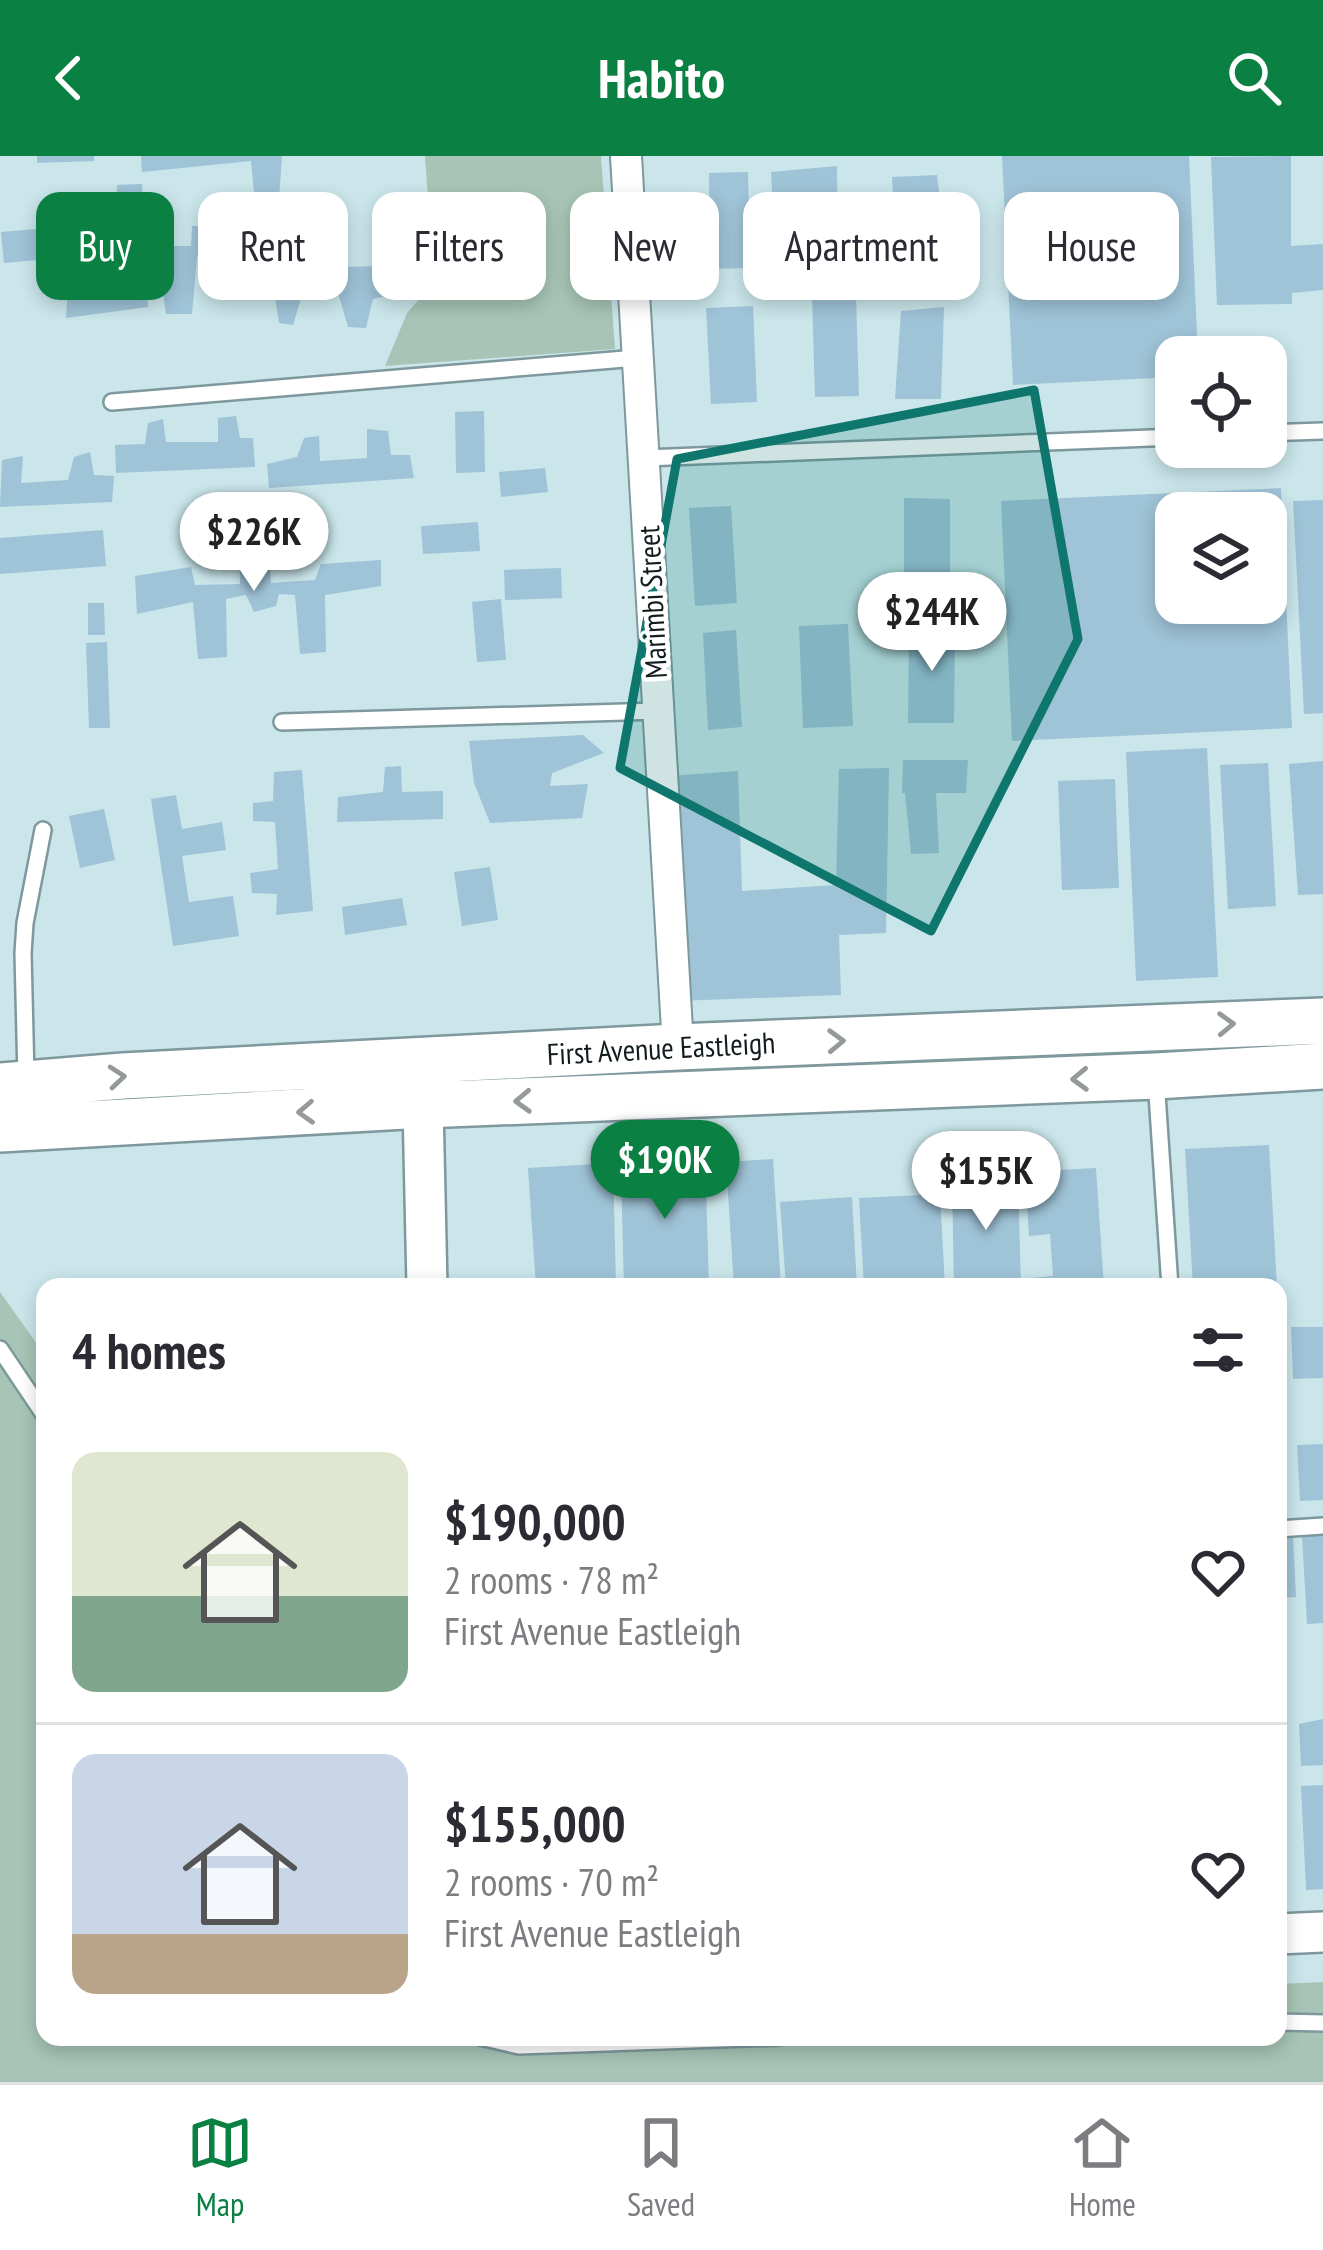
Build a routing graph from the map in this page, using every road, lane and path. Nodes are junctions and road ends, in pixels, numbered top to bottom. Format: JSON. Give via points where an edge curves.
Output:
{"nodes":[{"id":1,"x":626,"y":156,"type":"edge"},
{"id":2,"x":637,"y":358,"type":"junction"},
{"id":3,"x":112,"y":401,"type":"dead end"},
{"id":4,"x":1323,"y":431,"type":"edge"},
{"id":5,"x":1287,"y":432,"type":"edge"},
{"id":6,"x":1155,"y":438,"type":"edge"},
{"id":7,"x":645,"y":458,"type":"junction"},
{"id":8,"x":658,"y":711,"type":"junction"},
{"id":9,"x":282,"y":722,"type":"dead end"},
{"id":10,"x":43,"y":830,"type":"dead end"},
{"id":11,"x":1323,"y":1021,"type":"edge"},
{"id":12,"x":679,"y":1047,"type":"junction"},
{"id":13,"x":1323,"y":1066,"type":"edge"},
{"id":14,"x":1156,"y":1076,"type":"junction"},
{"id":15,"x":13,"y":1086,"type":"edge"},
{"id":16,"x":423,"y":1105,"type":"junction"},
{"id":17,"x":0,"y":1129,"type":"edge"},
{"id":18,"x":427,"y":1278,"type":"edge"},
{"id":19,"x":1169,"y":1278,"type":"edge"},
{"id":20,"x":0,"y":1349,"type":"edge"},
{"id":21,"x":36,"y":1403,"type":"edge"},
{"id":22,"x":1323,"y":1526,"type":"edge"},
{"id":23,"x":1287,"y":1528,"type":"edge"},
{"id":24,"x":1323,"y":1932,"type":"edge"},
{"id":25,"x":1287,"y":1934,"type":"edge"},
{"id":26,"x":1287,"y":2022,"type":"edge"},
{"id":27,"x":1323,"y":2023,"type":"edge"}],
"edges":[{"from":1,"to":2,"type":"street","name":"Marimbi Street"},
{"from":2,"to":3,"type":"lane"},
{"from":2,"to":7,"type":"street","name":"Marimbi Street"},
{"from":4,"to":5,"type":"lane"},
{"from":6,"to":7,"type":"lane"},
{"from":7,"to":8,"type":"street","name":"Marimbi Street"},
{"from":8,"to":9,"type":"lane"},
{"from":8,"to":12,"type":"street","name":"Marimbi Street"},
{"from":10,"to":15,"type":"lane","via":[[25,922]]},
{"from":12,"to":11,"type":"main road","name":"First Avenue Eastleigh","one_way":true},
{"from":15,"to":12,"type":"main road","name":"First Avenue Eastleigh","one_way":true},
{"from":13,"to":14,"type":"main road","name":"First Avenue Eastleigh"},
{"from":14,"to":16,"type":"main road","name":"First Avenue Eastleigh","one_way":true},
{"from":14,"to":19,"type":"lane"},
{"from":16,"to":17,"type":"main road","name":"First Avenue Eastleigh","one_way":true},
{"from":16,"to":18,"type":"street"},
{"from":20,"to":21,"type":"lane"},
{"from":22,"to":23,"type":"lane"},
{"from":24,"to":25,"type":"street"},
{"from":26,"to":27,"type":"lane"}]}
